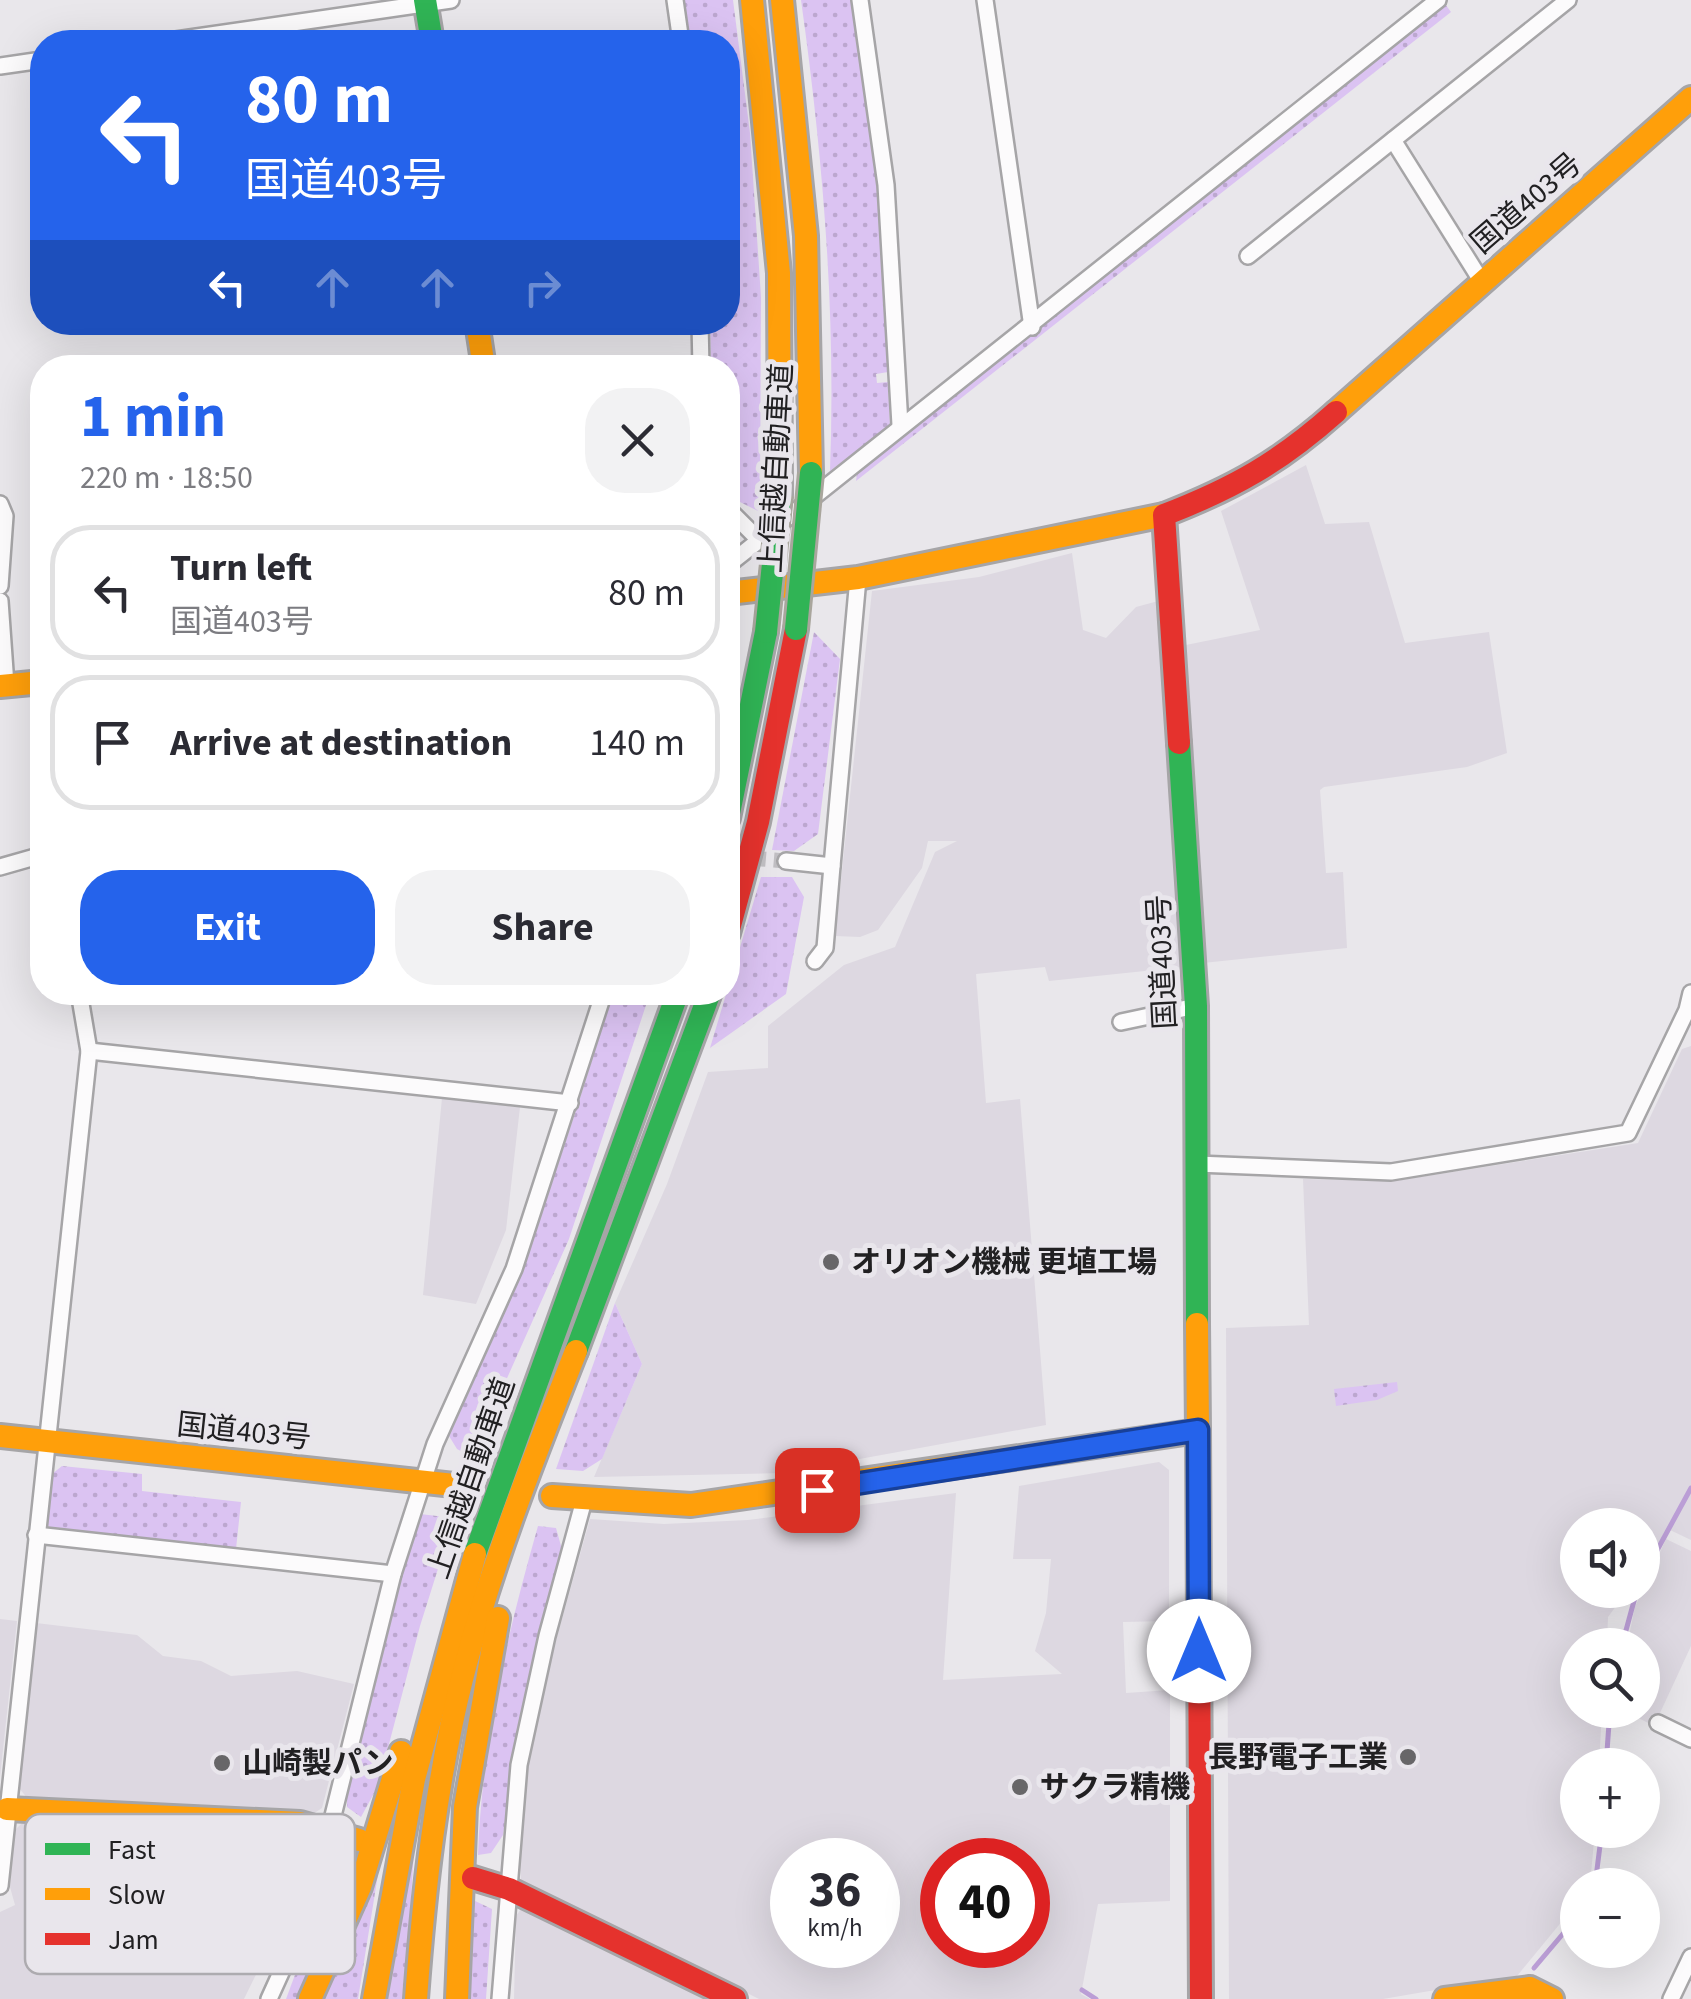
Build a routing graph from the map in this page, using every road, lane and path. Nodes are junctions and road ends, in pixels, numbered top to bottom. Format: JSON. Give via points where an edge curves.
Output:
{"nodes":[{"id":1,"x":451,"y":0,"type":"edge"},
{"id":2,"x":675,"y":0,"type":"edge"},
{"id":3,"x":752,"y":0,"type":"edge"},
{"id":4,"x":782,"y":0,"type":"edge"},
{"id":5,"x":860,"y":0,"type":"edge"},
{"id":6,"x":984,"y":0,"type":"edge"},
{"id":7,"x":1438,"y":0,"type":"edge"},
{"id":8,"x":1568,"y":0,"type":"edge"},
{"id":9,"x":426,"y":2,"type":"edge"},
{"id":10,"x":241,"y":30,"type":"edge"},
{"id":11,"x":430,"y":30,"type":"edge"},
{"id":12,"x":679,"y":30,"type":"edge"},
{"id":13,"x":30,"y":62,"type":"edge"},
{"id":14,"x":0,"y":66,"type":"edge"},
{"id":15,"x":1691,"y":98,"type":"edge"},
{"id":16,"x":1393,"y":140,"type":"junction"},
{"id":17,"x":1248,"y":256,"type":"dead end"},
{"id":18,"x":1482,"y":282,"type":"junction"},
{"id":19,"x":1032,"y":327,"type":"junction"},
{"id":20,"x":900,"y":425,"type":"junction"},
{"id":21,"x":0,"y":504,"type":"edge"},
{"id":22,"x":1164,"y":515,"type":"junction"},
{"id":23,"x":740,"y":521,"type":"edge"},
{"id":24,"x":758,"y":539,"type":"junction"},
{"id":25,"x":740,"y":555,"type":"edge"},
{"id":26,"x":858,"y":578,"type":"junction"},
{"id":27,"x":0,"y":586,"type":"edge"},
{"id":28,"x":740,"y":592,"type":"edge"},
{"id":29,"x":0,"y":602,"type":"edge"},
{"id":30,"x":30,"y":685,"type":"edge"},
{"id":31,"x":3,"y":686,"type":"edge"},
{"id":32,"x":740,"y":759,"type":"edge"},
{"id":33,"x":30,"y":858,"type":"edge"},
{"id":34,"x":786,"y":862,"type":"tunnel mouth"},
{"id":35,"x":832,"y":866,"type":"junction"},
{"id":36,"x":0,"y":867,"type":"edge"},
{"id":37,"x":740,"y":889,"type":"edge"},
{"id":38,"x":814,"y":961,"type":"dead end"},
{"id":39,"x":1691,"y":993,"type":"edge"},
{"id":40,"x":80,"y":1005,"type":"edge"},
{"id":41,"x":600,"y":1005,"type":"edge"},
{"id":42,"x":674,"y":1005,"type":"edge"},
{"id":43,"x":706,"y":1005,"type":"edge"},
{"id":44,"x":1196,"y":1006,"type":"junction"},
{"id":45,"x":1122,"y":1022,"type":"dead end"},
{"id":46,"x":89,"y":1050,"type":"junction"},
{"id":47,"x":570,"y":1103,"type":"junction"},
{"id":48,"x":1198,"y":1164,"type":"junction"},
{"id":49,"x":568,"y":1376,"type":"junction"},
{"id":50,"x":522,"y":1418,"type":"junction"},
{"id":51,"x":1198,"y":1430,"type":"junction"},
{"id":52,"x":6,"y":1438,"type":"edge"},
{"id":53,"x":48,"y":1440,"type":"junction"},
{"id":54,"x":426,"y":1482,"type":"junction"},
{"id":55,"x":463,"y":1486,"type":"dead end"},
{"id":56,"x":552,"y":1496,"type":"dead end"},
{"id":57,"x":584,"y":1500,"type":"junction"},
{"id":58,"x":36,"y":1535,"type":"junction"},
{"id":59,"x":393,"y":1574,"type":"junction"},
{"id":60,"x":1660,"y":1724,"type":"edge"},
{"id":61,"x":1691,"y":1739,"type":"edge"},
{"id":62,"x":4,"y":1808,"type":"edge"},
{"id":63,"x":122,"y":1814,"type":"edge"},
{"id":64,"x":330,"y":1814,"type":"edge"},
{"id":65,"x":355,"y":1839,"type":"edge"},
{"id":66,"x":359,"y":1840,"type":"dead end"},
{"id":67,"x":473,"y":1878,"type":"dead end"},
{"id":68,"x":0,"y":1886,"type":"edge"},
{"id":69,"x":509,"y":1889,"type":"junction"},
{"id":70,"x":355,"y":1897,"type":"edge"},
{"id":71,"x":1691,"y":1957,"type":"edge"},
{"id":72,"x":281,"y":1974,"type":"edge"},
{"id":73,"x":321,"y":1974,"type":"edge"},
{"id":74,"x":270,"y":1999,"type":"edge"},
{"id":75,"x":310,"y":1999,"type":"edge"},
{"id":76,"x":374,"y":1999,"type":"edge"},
{"id":77,"x":416,"y":1999,"type":"edge"},
{"id":78,"x":457,"y":1999,"type":"edge"},
{"id":79,"x":500,"y":1999,"type":"edge"},
{"id":80,"x":736,"y":1999,"type":"edge"},
{"id":81,"x":1200,"y":1999,"type":"edge"},
{"id":82,"x":1445,"y":1999,"type":"edge"},
{"id":83,"x":1552,"y":1999,"type":"edge"},
{"id":84,"x":1670,"y":1999,"type":"edge"}],
"edges":[{"from":1,"to":9,"type":"street"},
{"from":2,"to":12,"type":"street"},
{"from":3,"to":32,"type":"main road","name":"上信越自動車道","bridge":true,"via":[[778,273],[780,495],[766,632]]},
{"from":4,"to":37,"type":"main road","name":"上信越自動車道","bridge":true,"via":[[809,252],[811,474],[796,629]]},
{"from":5,"to":20,"type":"street","via":[[886,185]]},
{"from":6,"to":19,"type":"street"},
{"from":7,"to":19,"type":"street"},
{"from":8,"to":16,"type":"street"},
{"from":9,"to":10,"type":"street"},
{"from":9,"to":11,"type":"main road"},
{"from":13,"to":14,"type":"street"},
{"from":15,"to":18,"type":"main road","name":"国道403号"},
{"from":16,"to":17,"type":"street"},
{"from":16,"to":18,"type":"street"},
{"from":18,"to":22,"type":"main road","name":"国道403号","via":[[1288,454],[1230,490]]},
{"from":19,"to":20,"type":"street"},
{"from":20,"to":24,"type":"street"},
{"from":21,"to":27,"type":"street"},
{"from":22,"to":26,"type":"main road"},
{"from":22,"to":44,"type":"main road","name":"国道403号"},
{"from":23,"to":24,"type":"street"},
{"from":24,"to":25,"type":"street"},
{"from":26,"to":28,"type":"main road"},
{"from":26,"to":35,"type":"street"},
{"from":29,"to":31,"type":"street"},
{"from":30,"to":31,"type":"main road"},
{"from":33,"to":36,"type":"street"},
{"from":34,"to":35,"type":"street"},
{"from":35,"to":38,"type":"street","via":[[825,948]]},
{"from":39,"to":48,"type":"street","via":[[1628,1133],[1391,1172]]},
{"from":40,"to":46,"type":"street"},
{"from":41,"to":47,"type":"street"},
{"from":42,"to":50,"type":"main road","name":"上信越自動車道"},
{"from":43,"to":49,"type":"main road","name":"上信越自動車道"},
{"from":44,"to":45,"type":"street"},
{"from":44,"to":48,"type":"main road","name":"国道403号"},
{"from":46,"to":47,"type":"street"},
{"from":46,"to":53,"type":"street"},
{"from":47,"to":54,"type":"street","via":[[514,1268],[448,1409]]},
{"from":48,"to":51,"type":"main road","name":"国道403号"},
{"from":49,"to":77,"type":"main road","name":"上信越自動車道","via":[[461,1686],[433,1822]]},
{"from":49,"to":78,"type":"main road","via":[[510,1570],[477,1717],[460,1846]]},
{"from":50,"to":70,"type":"main road","via":[[479,1519]]},
{"from":50,"to":76,"type":"main road","name":"上信越自動車道","via":[[424,1728]]},
{"from":51,"to":57,"type":"main road","via":[[783,1495],[691,1505]]},
{"from":51,"to":81,"type":"main road","name":"国道403号"},
{"from":52,"to":53,"type":"main road","name":"国道403号"},
{"from":53,"to":54,"type":"main road","name":"国道403号"},
{"from":53,"to":58,"type":"street"},
{"from":54,"to":55,"type":"main road","name":"国道403号"},
{"from":54,"to":59,"type":"street"},
{"from":56,"to":57,"type":"main road"},
{"from":57,"to":69,"type":"street","via":[[526,1726]]},
{"from":58,"to":59,"type":"street"},
{"from":58,"to":62,"type":"street"},
{"from":59,"to":64,"type":"street"},
{"from":60,"to":61,"type":"street"},
{"from":62,"to":63,"type":"main road"},
{"from":62,"to":68,"type":"street"},
{"from":65,"to":66,"type":"main road"},
{"from":67,"to":69,"type":"main road"},
{"from":69,"to":79,"type":"street"},
{"from":69,"to":80,"type":"main road"},
{"from":71,"to":84,"type":"street"},
{"from":72,"to":74,"type":"street"},
{"from":73,"to":75,"type":"main road"},
{"from":82,"to":83,"type":"main road","via":[[1530,1988]]}]}
